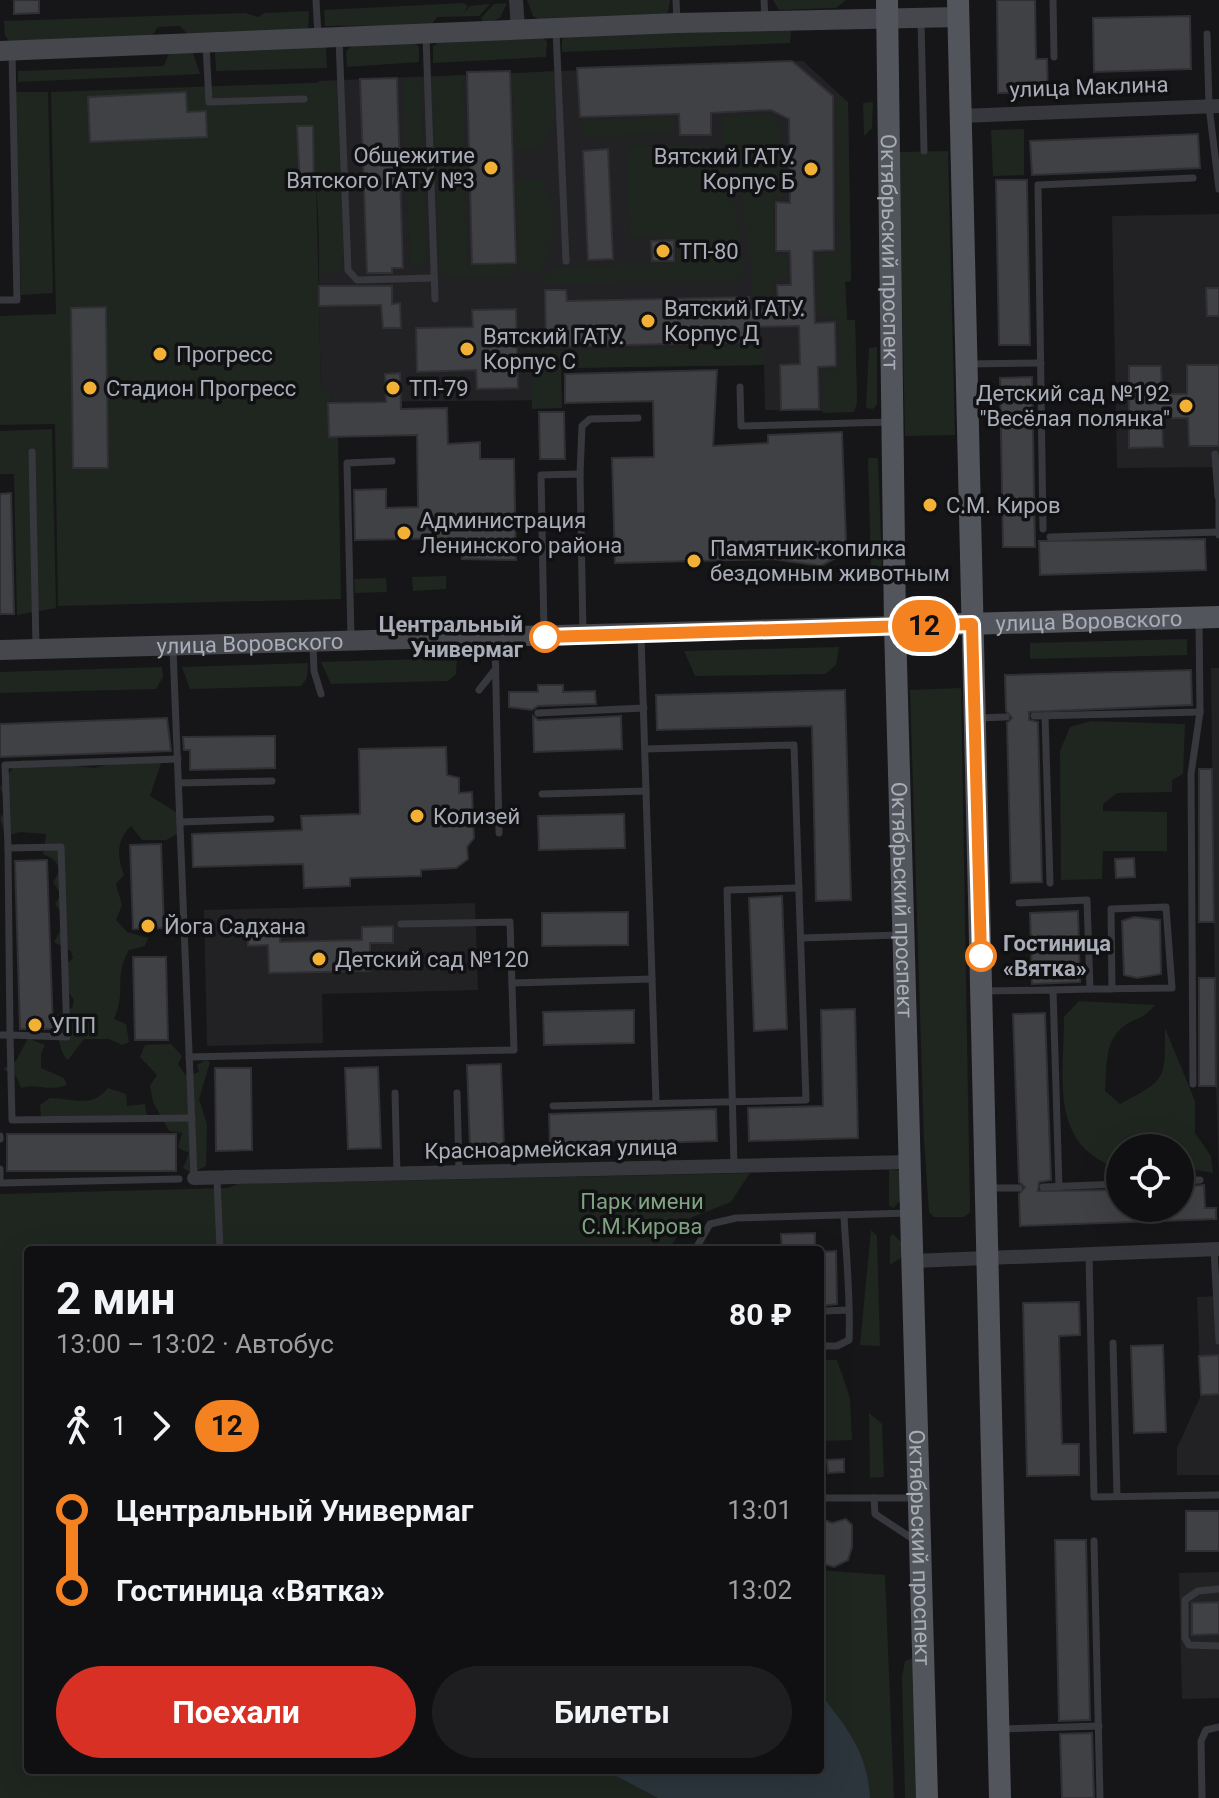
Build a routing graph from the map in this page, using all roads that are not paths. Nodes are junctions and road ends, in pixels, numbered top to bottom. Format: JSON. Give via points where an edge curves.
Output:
{"nodes":[{"id":1,"x":316,"y":0,"type":"edge"},
{"id":2,"x":516,"y":0,"type":"edge"},
{"id":3,"x":676,"y":0,"type":"edge"},
{"id":4,"x":1053,"y":0,"type":"edge"},
{"id":5,"x":958,"y":8,"type":"edge"},
{"id":6,"x":887,"y":9,"type":"edge"},
{"id":7,"x":764,"y":10,"type":"edge"},
{"id":8,"x":921,"y":18,"type":"junction"},
{"id":9,"x":677,"y":23,"type":"junction"},
{"id":10,"x":556,"y":28,"type":"junction"},
{"id":11,"x":518,"y":29,"type":"junction"},
{"id":12,"x":426,"y":34,"type":"junction"},
{"id":13,"x":1207,"y":34,"type":"dead end"},
{"id":14,"x":339,"y":37,"type":"junction"},
{"id":15,"x":318,"y":38,"type":"junction"},
{"id":16,"x":205,"y":43,"type":"junction"},
{"id":17,"x":6,"y":50,"type":"edge"},
{"id":18,"x":1054,"y":57,"type":"dead end"},
{"id":19,"x":304,"y":99,"type":"dead end"},
{"id":20,"x":1214,"y":106,"type":"edge"},
{"id":21,"x":961,"y":116,"type":"junction"},
{"id":22,"x":924,"y":151,"type":"dead end"},
{"id":23,"x":1193,"y":178,"type":"dead end"},
{"id":24,"x":1219,"y":189,"type":"edge"},
{"id":25,"x":566,"y":261,"type":"dead end"},
{"id":26,"x":434,"y":278,"type":"junction"},
{"id":27,"x":435,"y":299,"type":"dead end"},
{"id":28,"x":0,"y":300,"type":"edge"},
{"id":29,"x":1041,"y":363,"type":"junction"},
{"id":30,"x":966,"y":364,"type":"junction"},
{"id":31,"x":740,"y":387,"type":"dead end"},
{"id":32,"x":638,"y":418,"type":"dead end"},
{"id":33,"x":893,"y":422,"type":"junction"},
{"id":34,"x":32,"y":452,"type":"dead end"},
{"id":35,"x":1215,"y":454,"type":"dead end"},
{"id":36,"x":392,"y":461,"type":"dead end"},
{"id":37,"x":580,"y":474,"type":"junction"},
{"id":38,"x":1218,"y":496,"type":"edge"},
{"id":39,"x":1043,"y":529,"type":"dead end"},
{"id":40,"x":1219,"y":535,"type":"edge"},
{"id":41,"x":1050,"y":537,"type":"dead end"},
{"id":42,"x":1209,"y":617,"type":"edge"},
{"id":43,"x":972,"y":624,"type":"junction"},
{"id":44,"x":895,"y":626,"type":"junction"},
{"id":45,"x":641,"y":634,"type":"junction"},
{"id":46,"x":583,"y":636,"type":"junction"},
{"id":47,"x":544,"y":637,"type":"junction"},
{"id":48,"x":495,"y":638,"type":"junction"},
{"id":49,"x":351,"y":643,"type":"junction"},
{"id":50,"x":313,"y":644,"type":"junction"},
{"id":51,"x":173,"y":647,"type":"junction"},
{"id":52,"x":0,"y":650,"type":"edge"},
{"id":53,"x":36,"y":650,"type":"junction"},
{"id":54,"x":495,"y":669,"type":"junction"},
{"id":55,"x":479,"y":690,"type":"dead end"},
{"id":56,"x":321,"y":694,"type":"dead end"},
{"id":57,"x":644,"y":708,"type":"junction"},
{"id":58,"x":1200,"y":712,"type":"junction"},
{"id":59,"x":538,"y":713,"type":"dead end"},
{"id":60,"x":1034,"y":716,"type":"dead end"},
{"id":61,"x":1045,"y":716,"type":"junction"},
{"id":62,"x":1006,"y":717,"type":"dead end"},
{"id":63,"x":974,"y":718,"type":"junction"},
{"id":64,"x":645,"y":749,"type":"junction"},
{"id":65,"x":178,"y":759,"type":"junction"},
{"id":66,"x":272,"y":781,"type":"dead end"},
{"id":67,"x":179,"y":783,"type":"junction"},
{"id":68,"x":646,"y":791,"type":"junction"},
{"id":69,"x":542,"y":794,"type":"dead end"},
{"id":70,"x":271,"y":819,"type":"dead end"},
{"id":71,"x":180,"y":822,"type":"junction"},
{"id":72,"x":499,"y":833,"type":"dead end"},
{"id":73,"x":8,"y":848,"type":"junction"},
{"id":74,"x":1050,"y":883,"type":"dead end"},
{"id":75,"x":799,"y":888,"type":"junction"},
{"id":76,"x":1019,"y":903,"type":"dead end"},
{"id":77,"x":401,"y":924,"type":"dead end"},
{"id":78,"x":906,"y":935,"type":"junction"},
{"id":79,"x":801,"y":938,"type":"junction"},
{"id":80,"x":652,"y":979,"type":"junction"},
{"id":81,"x":512,"y":983,"type":"junction"},
{"id":82,"x":1090,"y":989,"type":"junction"},
{"id":83,"x":1112,"y":989,"type":"junction"},
{"id":84,"x":1053,"y":990,"type":"junction"},
{"id":85,"x":982,"y":991,"type":"junction"},
{"id":86,"x":0,"y":1035,"type":"edge"},
{"id":87,"x":10,"y":1035,"type":"junction"},
{"id":88,"x":189,"y":1057,"type":"junction"},
{"id":89,"x":1193,"y":1084,"type":"dead end"},
{"id":90,"x":395,"y":1093,"type":"dead end"},
{"id":91,"x":457,"y":1093,"type":"dead end"},
{"id":92,"x":732,"y":1102,"type":"junction"},
{"id":93,"x":656,"y":1103,"type":"junction"},
{"id":94,"x":553,"y":1106,"type":"dead end"},
{"id":95,"x":192,"y":1118,"type":"junction"},
{"id":96,"x":910,"y":1162,"type":"junction"},
{"id":97,"x":734,"y":1166,"type":"junction"},
{"id":98,"x":0,"y":1169,"type":"edge"},
{"id":99,"x":459,"y":1173,"type":"junction"},
{"id":100,"x":397,"y":1174,"type":"junction"},
{"id":101,"x":187,"y":1179,"type":"junction"},
{"id":102,"x":217,"y":1180,"type":"junction"},
{"id":103,"x":1194,"y":1180,"type":"edge"},
{"id":104,"x":1200,"y":1180,"type":"dead end"},
{"id":105,"x":1106,"y":1185,"type":"edge"},
{"id":106,"x":1043,"y":1187,"type":"dead end"},
{"id":107,"x":1059,"y":1187,"type":"junction"},
{"id":108,"x":987,"y":1188,"type":"junction"},
{"id":109,"x":1019,"y":1188,"type":"dead end"},
{"id":110,"x":911,"y":1213,"type":"junction"},
{"id":111,"x":844,"y":1215,"type":"junction"},
{"id":112,"x":220,"y":1246,"type":"edge"},
{"id":113,"x":697,"y":1246,"type":"edge"},
{"id":114,"x":1216,"y":1250,"type":"edge"},
{"id":115,"x":1089,"y":1254,"type":"junction"},
{"id":116,"x":988,"y":1258,"type":"junction"},
{"id":117,"x":912,"y":1261,"type":"junction"},
{"id":118,"x":849,"y":1310,"type":"junction"},
{"id":119,"x":824,"y":1311,"type":"edge"},
{"id":120,"x":1219,"y":1341,"type":"edge"},
{"id":121,"x":1113,"y":1343,"type":"dead end"},
{"id":122,"x":824,"y":1346,"type":"edge"},
{"id":123,"x":1219,"y":1495,"type":"edge"},
{"id":124,"x":1117,"y":1496,"type":"junction"},
{"id":125,"x":824,"y":1498,"type":"edge"},
{"id":126,"x":874,"y":1498,"type":"junction"},
{"id":127,"x":919,"y":1498,"type":"junction"},
{"id":128,"x":1094,"y":1541,"type":"dead end"},
{"id":129,"x":920,"y":1544,"type":"junction"},
{"id":130,"x":1219,"y":1589,"type":"edge"},
{"id":131,"x":1219,"y":1646,"type":"edge"},
{"id":132,"x":1099,"y":1726,"type":"junction"},
{"id":133,"x":1219,"y":1727,"type":"edge"},
{"id":134,"x":998,"y":1729,"type":"junction"},
{"id":135,"x":927,"y":1798,"type":"edge"},
{"id":136,"x":1000,"y":1798,"type":"edge"},
{"id":137,"x":1100,"y":1798,"type":"edge"},
{"id":138,"x":1202,"y":1798,"type":"edge"}],
"edges":[{"from":1,"to":15,"type":"lane"},
{"from":2,"to":11,"type":"street"},
{"from":3,"to":9,"type":"lane"},
{"from":4,"to":18,"type":"lane"},
{"from":5,"to":8,"type":"street"},
{"from":5,"to":21,"type":"main road"},
{"from":6,"to":7,"type":"street"},
{"from":6,"to":8,"type":"street"},
{"from":6,"to":33,"type":"main road","name":"Октябрьский проспект"},
{"from":7,"to":9,"type":"street"},
{"from":8,"to":22,"type":"lane","name":"Октябрьский проспект"},
{"from":9,"to":10,"type":"street"},
{"from":10,"to":11,"type":"street"},
{"from":10,"to":25,"type":"lane"},
{"from":11,"to":12,"type":"street"},
{"from":12,"to":14,"type":"street"},
{"from":12,"to":26,"type":"lane"},
{"from":13,"to":20,"type":"lane"},
{"from":14,"to":15,"type":"street"},
{"from":14,"to":26,"type":"lane","via":[[348,270],[357,280]]},
{"from":15,"to":16,"type":"street"},
{"from":16,"to":17,"type":"street"},
{"from":16,"to":19,"type":"lane","via":[[209,102]]},
{"from":17,"to":28,"type":"lane","via":[[17,300]]},
{"from":20,"to":21,"type":"street","name":"улица Маклина"},
{"from":20,"to":24,"type":"lane"},
{"from":21,"to":30,"type":"main road"},
{"from":23,"to":29,"type":"lane","via":[[1038,185]]},
{"from":26,"to":27,"type":"lane"},
{"from":29,"to":30,"type":"lane"},
{"from":29,"to":39,"type":"lane"},
{"from":30,"to":43,"type":"main road"},
{"from":31,"to":33,"type":"lane","via":[[741,426]]},
{"from":32,"to":37,"type":"lane","via":[[590,419],[582,426]]},
{"from":33,"to":44,"type":"main road","name":"Октябрьский проспект"},
{"from":34,"to":53,"type":"lane"},
{"from":35,"to":38,"type":"lane"},
{"from":36,"to":49,"type":"lane","via":[[347,463]]},
{"from":37,"to":46,"type":"lane"},
{"from":37,"to":47,"type":"lane","via":[[541,475]]},
{"from":38,"to":40,"type":"lane"},
{"from":40,"to":41,"type":"lane"},
{"from":42,"to":43,"type":"main road","name":"улица Воровского"},
{"from":42,"to":58,"type":"lane"},
{"from":43,"to":44,"type":"main road","name":"улица Воровского"},
{"from":43,"to":63,"type":"main road"},
{"from":44,"to":45,"type":"street","name":"улица Воровского"},
{"from":44,"to":78,"type":"main road","name":"Октябрьский проспект"},
{"from":45,"to":46,"type":"street","name":"улица Воровского"},
{"from":45,"to":57,"type":"lane"},
{"from":46,"to":47,"type":"street","name":"улица Воровского"},
{"from":47,"to":48,"type":"street","name":"улица Воровского"},
{"from":48,"to":49,"type":"street","name":"улица Воровского"},
{"from":48,"to":54,"type":"lane"},
{"from":49,"to":50,"type":"street","name":"улица Воровского"},
{"from":50,"to":51,"type":"street","name":"улица Воровского"},
{"from":50,"to":56,"type":"lane"},
{"from":51,"to":53,"type":"street","name":"улица Воровского"},
{"from":51,"to":65,"type":"lane"},
{"from":52,"to":53,"type":"street","name":"улица Воровского"},
{"from":54,"to":55,"type":"lane"},
{"from":54,"to":72,"type":"lane"},
{"from":57,"to":59,"type":"lane"},
{"from":57,"to":64,"type":"lane"},
{"from":58,"to":61,"type":"lane"},
{"from":58,"to":89,"type":"lane","via":[[1191,774]]},
{"from":60,"to":61,"type":"lane"},
{"from":61,"to":74,"type":"lane"},
{"from":62,"to":63,"type":"lane"},
{"from":63,"to":85,"type":"main road"},
{"from":64,"to":68,"type":"lane"},
{"from":64,"to":75,"type":"lane","via":[[794,745]]},
{"from":65,"to":67,"type":"lane"},
{"from":65,"to":73,"type":"lane","via":[[5,765]]},
{"from":66,"to":67,"type":"lane"},
{"from":67,"to":71,"type":"lane"},
{"from":68,"to":69,"type":"lane"},
{"from":68,"to":80,"type":"lane"},
{"from":70,"to":71,"type":"lane"},
{"from":71,"to":88,"type":"lane"},
{"from":73,"to":87,"type":"lane"},
{"from":73,"to":87,"type":"lane","via":[[61,847],[67,1037]]},
{"from":75,"to":79,"type":"lane"},
{"from":75,"to":92,"type":"lane","via":[[727,890]]},
{"from":76,"to":82,"type":"lane","via":[[1087,900]]},
{"from":77,"to":81,"type":"lane","via":[[510,922]]},
{"from":78,"to":79,"type":"lane"},
{"from":78,"to":96,"type":"main road","name":"Октябрьский проспект"},
{"from":79,"to":92,"type":"lane","via":[[806,1100]]},
{"from":80,"to":81,"type":"lane"},
{"from":80,"to":93,"type":"lane"},
{"from":81,"to":88,"type":"lane","via":[[514,1050]]},
{"from":82,"to":83,"type":"lane"},
{"from":82,"to":84,"type":"lane"},
{"from":83,"to":83,"type":"lane","via":[[1172,988],[1166,907],[1111,909]]},
{"from":84,"to":85,"type":"lane"},
{"from":84,"to":107,"type":"lane"},
{"from":85,"to":108,"type":"main road"},
{"from":86,"to":87,"type":"lane"},
{"from":87,"to":95,"type":"lane","via":[[12,1120]]},
{"from":88,"to":95,"type":"lane"},
{"from":90,"to":100,"type":"lane"},
{"from":91,"to":99,"type":"lane"},
{"from":92,"to":93,"type":"lane"},
{"from":92,"to":97,"type":"lane"},
{"from":93,"to":94,"type":"lane"},
{"from":95,"to":101,"type":"lane"},
{"from":96,"to":97,"type":"street","name":"Красноармейская улица"},
{"from":96,"to":110,"type":"main road","name":"Октябрьский проспект"},
{"from":97,"to":99,"type":"street","name":"Красноармейская улица"},
{"from":98,"to":101,"type":"lane","via":[[0,1183]]},
{"from":99,"to":100,"type":"street","name":"Красноармейская улица"},
{"from":100,"to":102,"type":"street","name":"Красноармейская улица"},
{"from":101,"to":102,"type":"street","name":"Красноармейская улица"},
{"from":102,"to":112,"type":"lane"},
{"from":103,"to":104,"type":"lane"},
{"from":105,"to":107,"type":"lane"},
{"from":106,"to":107,"type":"lane"},
{"from":108,"to":109,"type":"lane"},
{"from":108,"to":116,"type":"main road"},
{"from":110,"to":111,"type":"lane"},
{"from":110,"to":117,"type":"main road","name":"Октябрьский проспект"},
{"from":111,"to":113,"type":"lane","via":[[736,1218],[710,1224]]},
{"from":111,"to":118,"type":"lane"},
{"from":114,"to":115,"type":"street"},
{"from":114,"to":120,"type":"lane"},
{"from":115,"to":116,"type":"street"},
{"from":115,"to":124,"type":"lane","via":[[1094,1497]]},
{"from":116,"to":117,"type":"street"},
{"from":116,"to":134,"type":"main road"},
{"from":117,"to":127,"type":"main road","name":"Октябрьский проспект"},
{"from":118,"to":119,"type":"lane"},
{"from":118,"to":122,"type":"lane","via":[[849,1340]]},
{"from":121,"to":124,"type":"lane"},
{"from":123,"to":124,"type":"lane"},
{"from":125,"to":126,"type":"lane"},
{"from":126,"to":127,"type":"lane"},
{"from":126,"to":129,"type":"lane","via":[[875,1514]]},
{"from":127,"to":129,"type":"main road","name":"Октябрьский проспект"},
{"from":128,"to":132,"type":"lane"},
{"from":129,"to":135,"type":"main road","name":"Октябрьский проспект"},
{"from":130,"to":131,"type":"lane","via":[[1198,1591],[1185,1600],[1189,1645]]},
{"from":132,"to":134,"type":"lane"},
{"from":132,"to":137,"type":"lane"},
{"from":133,"to":138,"type":"lane","via":[[1206,1730],[1201,1741]]},
{"from":134,"to":136,"type":"main road"}]}
